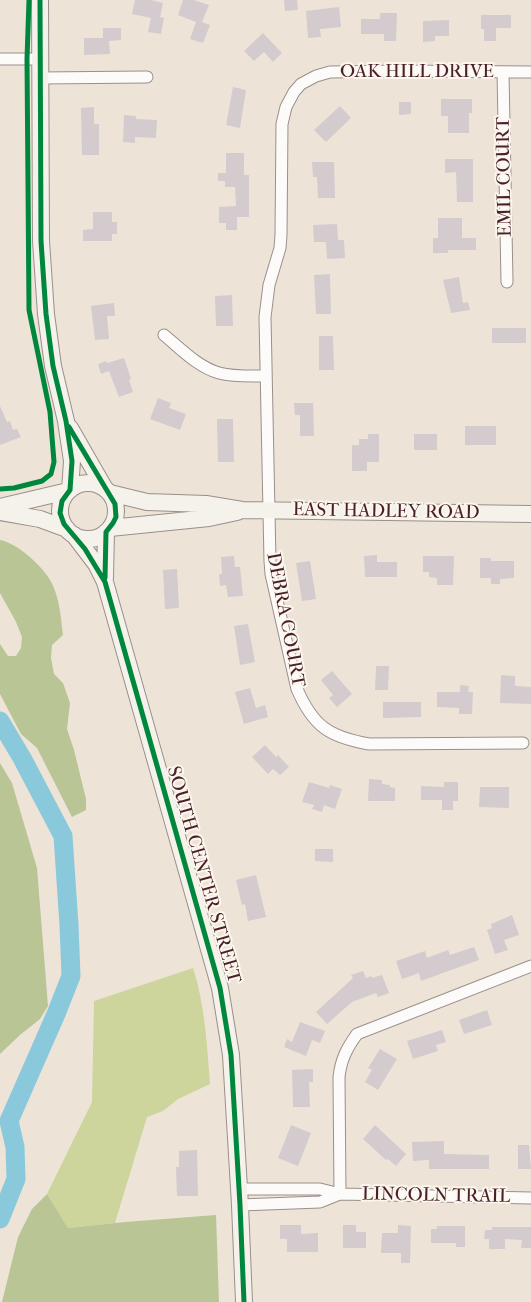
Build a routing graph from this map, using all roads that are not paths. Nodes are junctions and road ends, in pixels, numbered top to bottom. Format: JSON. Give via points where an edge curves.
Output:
{"nodes":[{"id":1,"x":40,"y":0,"type":"edge"},
{"id":2,"x":0,"y":59,"type":"edge"},
{"id":3,"x":39,"y":59,"type":"junction"},
{"id":4,"x":504,"y":72,"type":"junction"},
{"id":5,"x":531,"y":72,"type":"edge"},
{"id":6,"x":147,"y":77,"type":"dead end"},
{"id":7,"x":40,"y":78,"type":"junction"},
{"id":8,"x":305,"y":82,"type":"joint"},
{"id":9,"x":507,"y":282,"type":"dead end"},
{"id":10,"x":164,"y":336,"type":"dead end"},
{"id":11,"x":266,"y":376,"type":"junction"},
{"id":12,"x":66,"y":421,"type":"junction"},
{"id":13,"x":69,"y":490,"type":"junction"},
{"id":14,"x":107,"y":491,"type":"junction"},
{"id":15,"x":0,"y":507,"type":"edge"},
{"id":16,"x":242,"y":510,"type":"junction"},
{"id":17,"x":268,"y":510,"type":"junction"},
{"id":18,"x":0,"y":512,"type":"edge"},
{"id":19,"x":531,"y":514,"type":"edge"},
{"id":20,"x":108,"y":530,"type":"junction"},
{"id":21,"x":71,"y":532,"type":"junction"},
{"id":22,"x":105,"y":582,"type":"junction"},
{"id":23,"x":523,"y":743,"type":"dead end"},
{"id":24,"x":531,"y":966,"type":"edge"},
{"id":25,"x":340,"y":1194,"type":"junction"},
{"id":26,"x":240,"y":1197,"type":"junction"},
{"id":27,"x":531,"y":1198,"type":"edge"},
{"id":28,"x":244,"y":1302,"type":"edge"}],
"edges":[{"from":1,"to":3,"type":"main road"},
{"from":2,"to":3,"type":"street"},
{"from":3,"to":7,"type":"main road"},
{"from":4,"to":5,"type":"street","name":"OAK HILL DRIVE"},
{"from":4,"to":8,"type":"street","name":"OAK HILL DRIVE","via":[[346,71],[330,72]]},
{"from":4,"to":9,"type":"street","name":"EMIL COURT"},
{"from":6,"to":7,"type":"street"},
{"from":7,"to":12,"type":"main road","via":[[41,240],[46,314],[53,366]]},
{"from":8,"to":11,"type":"street","name":"DEBRA COURT","via":[[294,92],[282,124],[281,235],[266,302]]},
{"from":10,"to":11,"type":"street","via":[[202,365],[220,373]]},
{"from":11,"to":17,"type":"street","name":"DEBRA COURT"},
{"from":12,"to":13,"type":"main road","via":[[72,461]]},
{"from":12,"to":14,"type":"main road"},
{"from":13,"to":14,"type":"main road","via":[[88,483],[97,484]]},
{"from":13,"to":15,"type":"main road"},
{"from":13,"to":21,"type":"main road","via":[[60,507],[62,519]]},
{"from":14,"to":16,"type":"main road","name":"EAST HADLEY ROAD","via":[[147,502],[206,504]]},
{"from":14,"to":20,"type":"main road","via":[[113,498],[116,511]]},
{"from":16,"to":17,"type":"main road","name":"EAST HADLEY ROAD"},
{"from":16,"to":20,"type":"main road","name":"EAST HADLEY ROAD","via":[[209,518]]},
{"from":17,"to":19,"type":"main road","name":"EAST HADLEY ROAD"},
{"from":17,"to":23,"type":"street","name":"DEBRA COURT","via":[[272,574],[297,689],[312,718],[320,726],[349,740],[369,744]]},
{"from":18,"to":21,"type":"main road","via":[[40,518]]},
{"from":20,"to":21,"type":"main road","via":[[90,539]]},
{"from":20,"to":22,"type":"main road","name":"SOUTH CENTER STREET"},
{"from":21,"to":22,"type":"main road","name":"SOUTH CENTER STREET","via":[[96,564]]},
{"from":22,"to":26,"type":"main road","name":"SOUTH CENTER STREET","via":[[220,988],[231,1055]]},
{"from":24,"to":25,"type":"street","via":[[357,1034],[340,1062]]},
{"from":25,"to":26,"type":"street","name":"LINCOLN TRAIL","via":[[320,1202]]},
{"from":25,"to":27,"type":"street","name":"LINCOLN TRAIL"},
{"from":26,"to":28,"type":"main road","name":"SOUTH CENTER STREET"}]}
